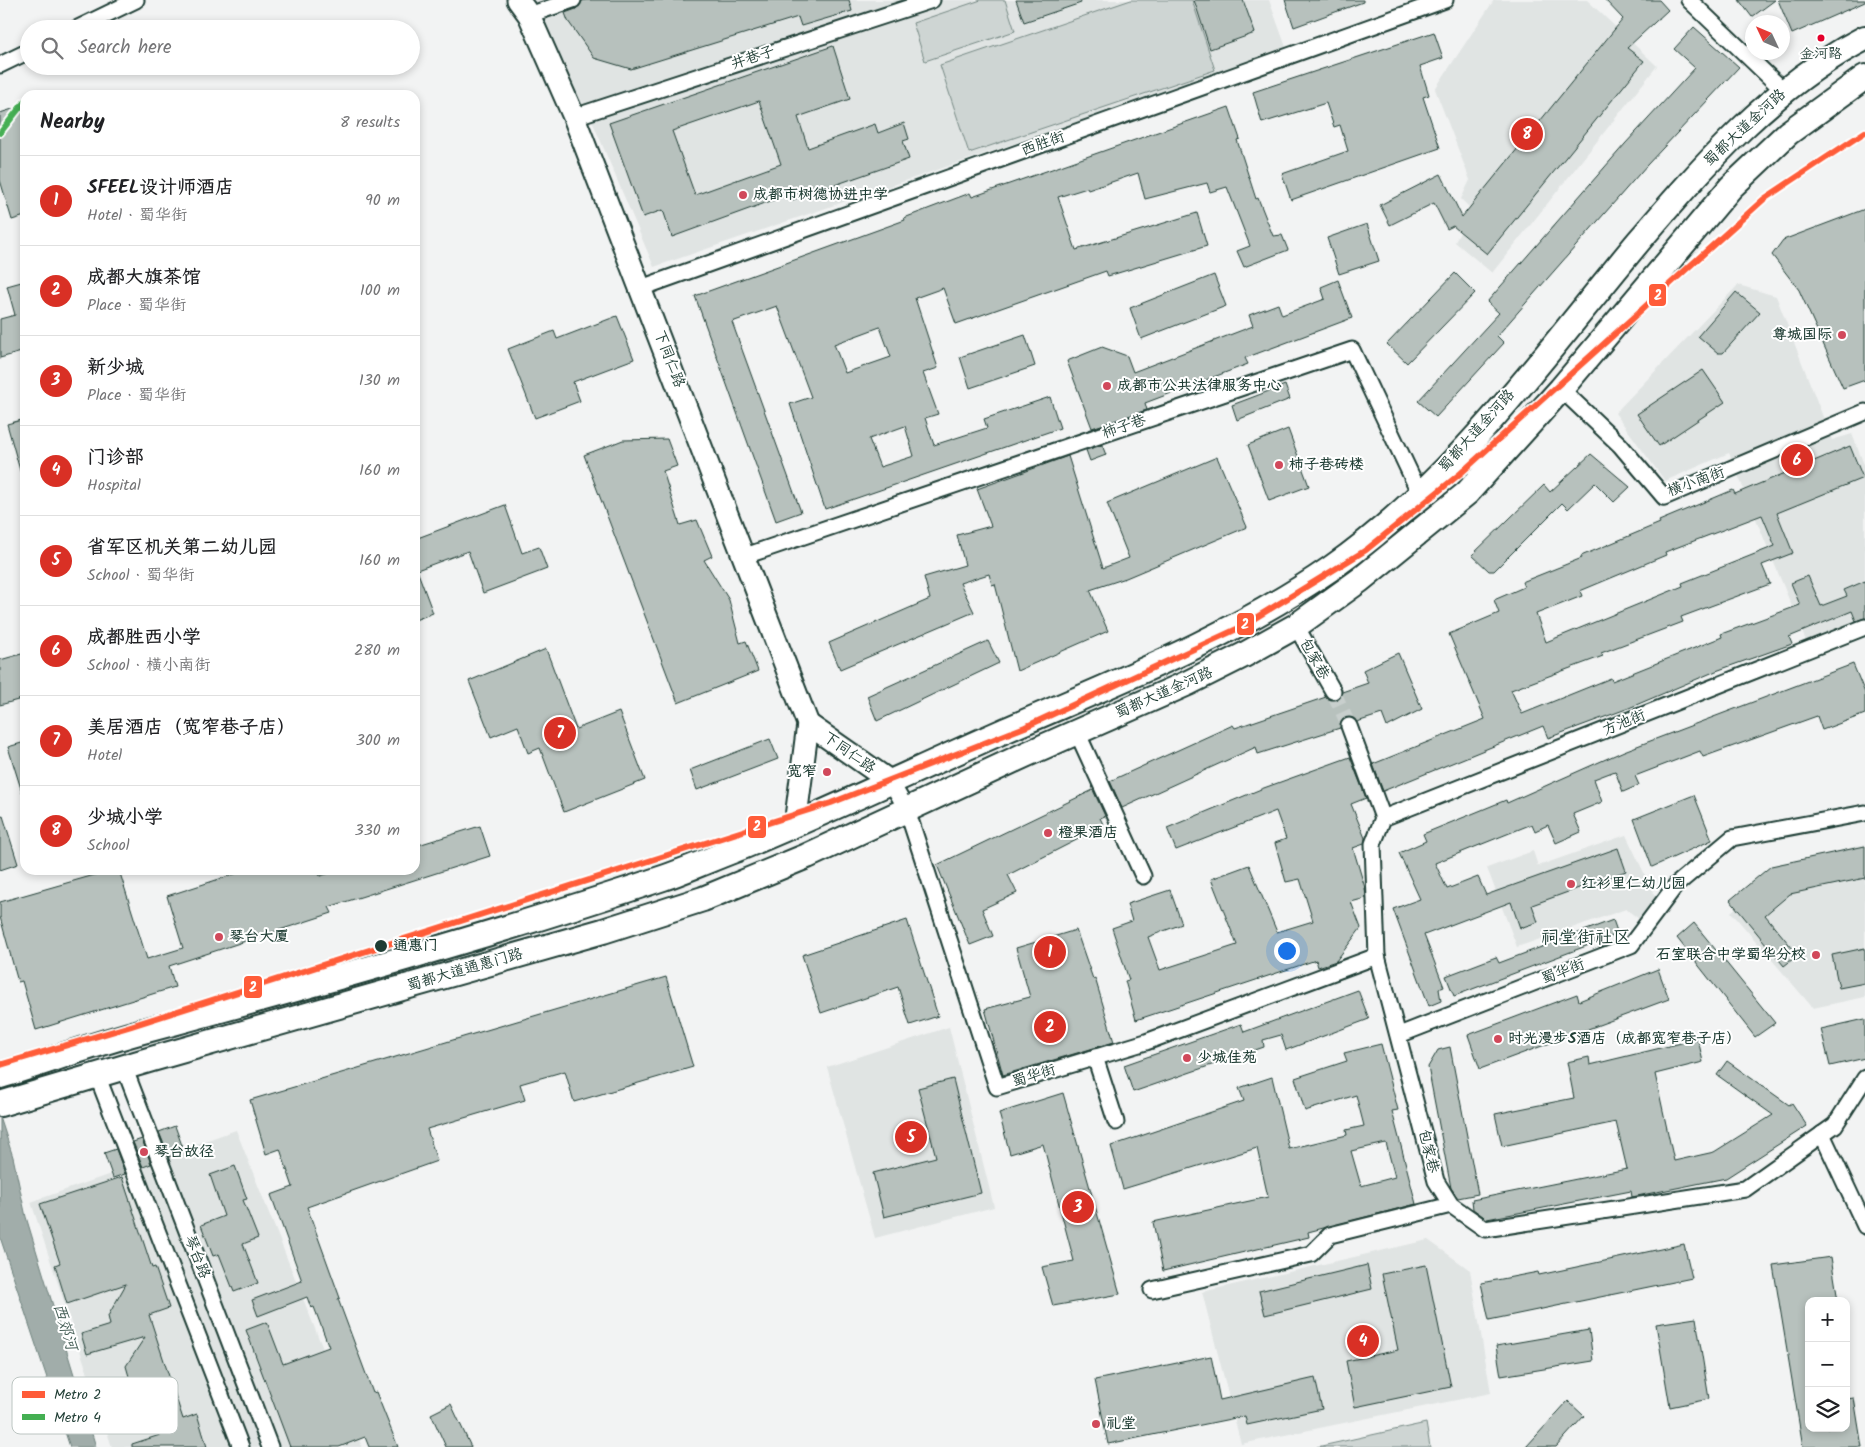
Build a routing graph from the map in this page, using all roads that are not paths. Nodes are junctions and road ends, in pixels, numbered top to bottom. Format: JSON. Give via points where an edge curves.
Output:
{"nodes":[{"id":1,"x":136,"y":0,"type":"edge"},
{"id":2,"x":573,"y":0,"type":"edge"},
{"id":3,"x":932,"y":0,"type":"edge"},
{"id":4,"x":1445,"y":0,"type":"edge"},
{"id":5,"x":1689,"y":0,"type":"edge"},
{"id":6,"x":523,"y":8,"type":"edge"},
{"id":7,"x":95,"y":20,"type":"edge"},
{"id":8,"x":1865,"y":38,"type":"edge"},
{"id":9,"x":20,"y":55,"type":"edge"},
{"id":10,"x":0,"y":65,"type":"edge"},
{"id":11,"x":1865,"y":78,"type":"edge"},
{"id":12,"x":1784,"y":91,"type":"junction"},
{"id":13,"x":574,"y":117,"type":"junction"},
{"id":14,"x":641,"y":288,"type":"junction"},
{"id":15,"x":1561,"y":390,"type":"junction"},
{"id":16,"x":1865,"y":412,"type":"edge"},
{"id":17,"x":1420,"y":494,"type":"junction"},
{"id":18,"x":745,"y":556,"type":"junction"},
{"id":19,"x":1296,"y":626,"type":"junction"},
{"id":20,"x":1865,"y":627,"type":"edge"},
{"id":21,"x":1333,"y":691,"type":"tunnel mouth"},
{"id":22,"x":808,"y":724,"type":"junction"},
{"id":23,"x":1349,"y":726,"type":"tunnel mouth"},
{"id":24,"x":1077,"y":732,"type":"junction"},
{"id":25,"x":891,"y":782,"type":"junction"},
{"id":26,"x":907,"y":810,"type":"junction"},
{"id":27,"x":1865,"y":813,"type":"edge"},
{"id":28,"x":1383,"y":818,"type":"junction"},
{"id":29,"x":795,"y":825,"type":"junction"},
{"id":30,"x":807,"y":856,"type":"junction"},
{"id":31,"x":1143,"y":876,"type":"dead end"},
{"id":32,"x":1376,"y":956,"type":"junction"},
{"id":33,"x":1399,"y":1035,"type":"junction"},
{"id":34,"x":1095,"y":1057,"type":"junction"},
{"id":35,"x":124,"y":1067,"type":"junction"},
{"id":36,"x":1,"y":1073,"type":"edge"},
{"id":37,"x":97,"y":1075,"type":"junction"},
{"id":38,"x":1865,"y":1078,"type":"edge"},
{"id":39,"x":7,"y":1102,"type":"edge"},
{"id":40,"x":1116,"y":1122,"type":"dead end"},
{"id":41,"x":1822,"y":1134,"type":"junction"},
{"id":42,"x":1452,"y":1205,"type":"junction"},
{"id":43,"x":1865,"y":1226,"type":"edge"},
{"id":44,"x":1152,"y":1290,"type":"dead end"},
{"id":45,"x":241,"y":1447,"type":"edge"},
{"id":46,"x":270,"y":1447,"type":"edge"}],
"edges":[{"from":1,"to":7,"type":"street"},
{"from":2,"to":6,"type":"street"},
{"from":3,"to":13,"type":"street","name":"井巷子"},
{"from":4,"to":14,"type":"street","name":"西胜街"},
{"from":5,"to":12,"type":"street"},
{"from":6,"to":13,"type":"street","name":"下同仁路"},
{"from":8,"to":12,"type":"main road","name":"蜀都大道金河路","via":[[1843,49]]},
{"from":9,"to":10,"type":"street"},
{"from":11,"to":15,"type":"main road","name":"蜀都大道金河路","via":[[1788,133],[1731,187]]},
{"from":12,"to":17,"type":"main road","name":"蜀都大道金河路","via":[[1715,154],[1490,420]]},
{"from":13,"to":14,"type":"street","name":"下同仁路"},
{"from":14,"to":18,"type":"street","name":"下同仁路"},
{"from":15,"to":16,"type":"street","name":"横小南街","via":[[1620,446],[1664,497]]},
{"from":15,"to":19,"type":"main road","name":"蜀都大道金河路","via":[[1467,493],[1374,569]]},
{"from":17,"to":18,"type":"street","name":"柿子巷","via":[[1352,350]]},
{"from":17,"to":25,"type":"main road","name":"蜀都大道金河路","via":[[1332,567],[1270,606],[1211,638]]},
{"from":18,"to":22,"type":"street","name":"下同仁路"},
{"from":19,"to":21,"type":"street","name":"包家巷"},
{"from":19,"to":24,"type":"main road","name":"蜀都大道金河路","via":[[1188,684]]},
{"from":20,"to":28,"type":"street","name":"方池街"},
{"from":22,"to":25,"type":"street","name":"下同仁路"},
{"from":22,"to":29,"type":"street","name":"下同仁路"},
{"from":23,"to":28,"type":"street"},
{"from":24,"to":26,"type":"main road","name":"蜀都大道金河路"},
{"from":24,"to":31,"type":"street"},
{"from":25,"to":26,"type":"street","name":"蜀华街"},
{"from":25,"to":29,"type":"main road","name":"蜀都大道金河路"},
{"from":25,"to":30,"type":"main road"},
{"from":26,"to":30,"type":"main road","name":"蜀都大道通惠门路"},
{"from":26,"to":34,"type":"street","name":"蜀华街","via":[[997,1087]]},
{"from":27,"to":33,"type":"street","name":"蜀华街","via":[[1732,838],[1676,885],[1631,945]]},
{"from":28,"to":32,"type":"street","name":"包家巷","via":[[1373,844]]},
{"from":29,"to":36,"type":"main road","name":"蜀都大道通惠门路","via":[[668,876],[337,977]]},
{"from":30,"to":35,"type":"main road","name":"蜀都大道通惠门路","via":[[703,899],[603,931]]},
{"from":32,"to":33,"type":"street","name":"包家巷"},
{"from":32,"to":34,"type":"street","name":"蜀华街","via":[[1146,1042]]},
{"from":33,"to":42,"type":"street","name":"包家巷","via":[[1436,1181]]},
{"from":34,"to":40,"type":"street"},
{"from":35,"to":37,"type":"main road","name":"蜀都大道通惠门路"},
{"from":35,"to":46,"type":"street","name":"琴台路"},
{"from":37,"to":39,"type":"main road","name":"蜀都大道通惠门路"},
{"from":37,"to":45,"type":"street","name":"琴台路"},
{"from":38,"to":41,"type":"street","name":"包家巷","via":[[1835,1125]]},
{"from":41,"to":42,"type":"street","name":"包家巷","via":[[1745,1189],[1485,1229]]},
{"from":41,"to":43,"type":"street"},
{"from":42,"to":44,"type":"street","via":[[1330,1235],[1311,1254]]}]}
